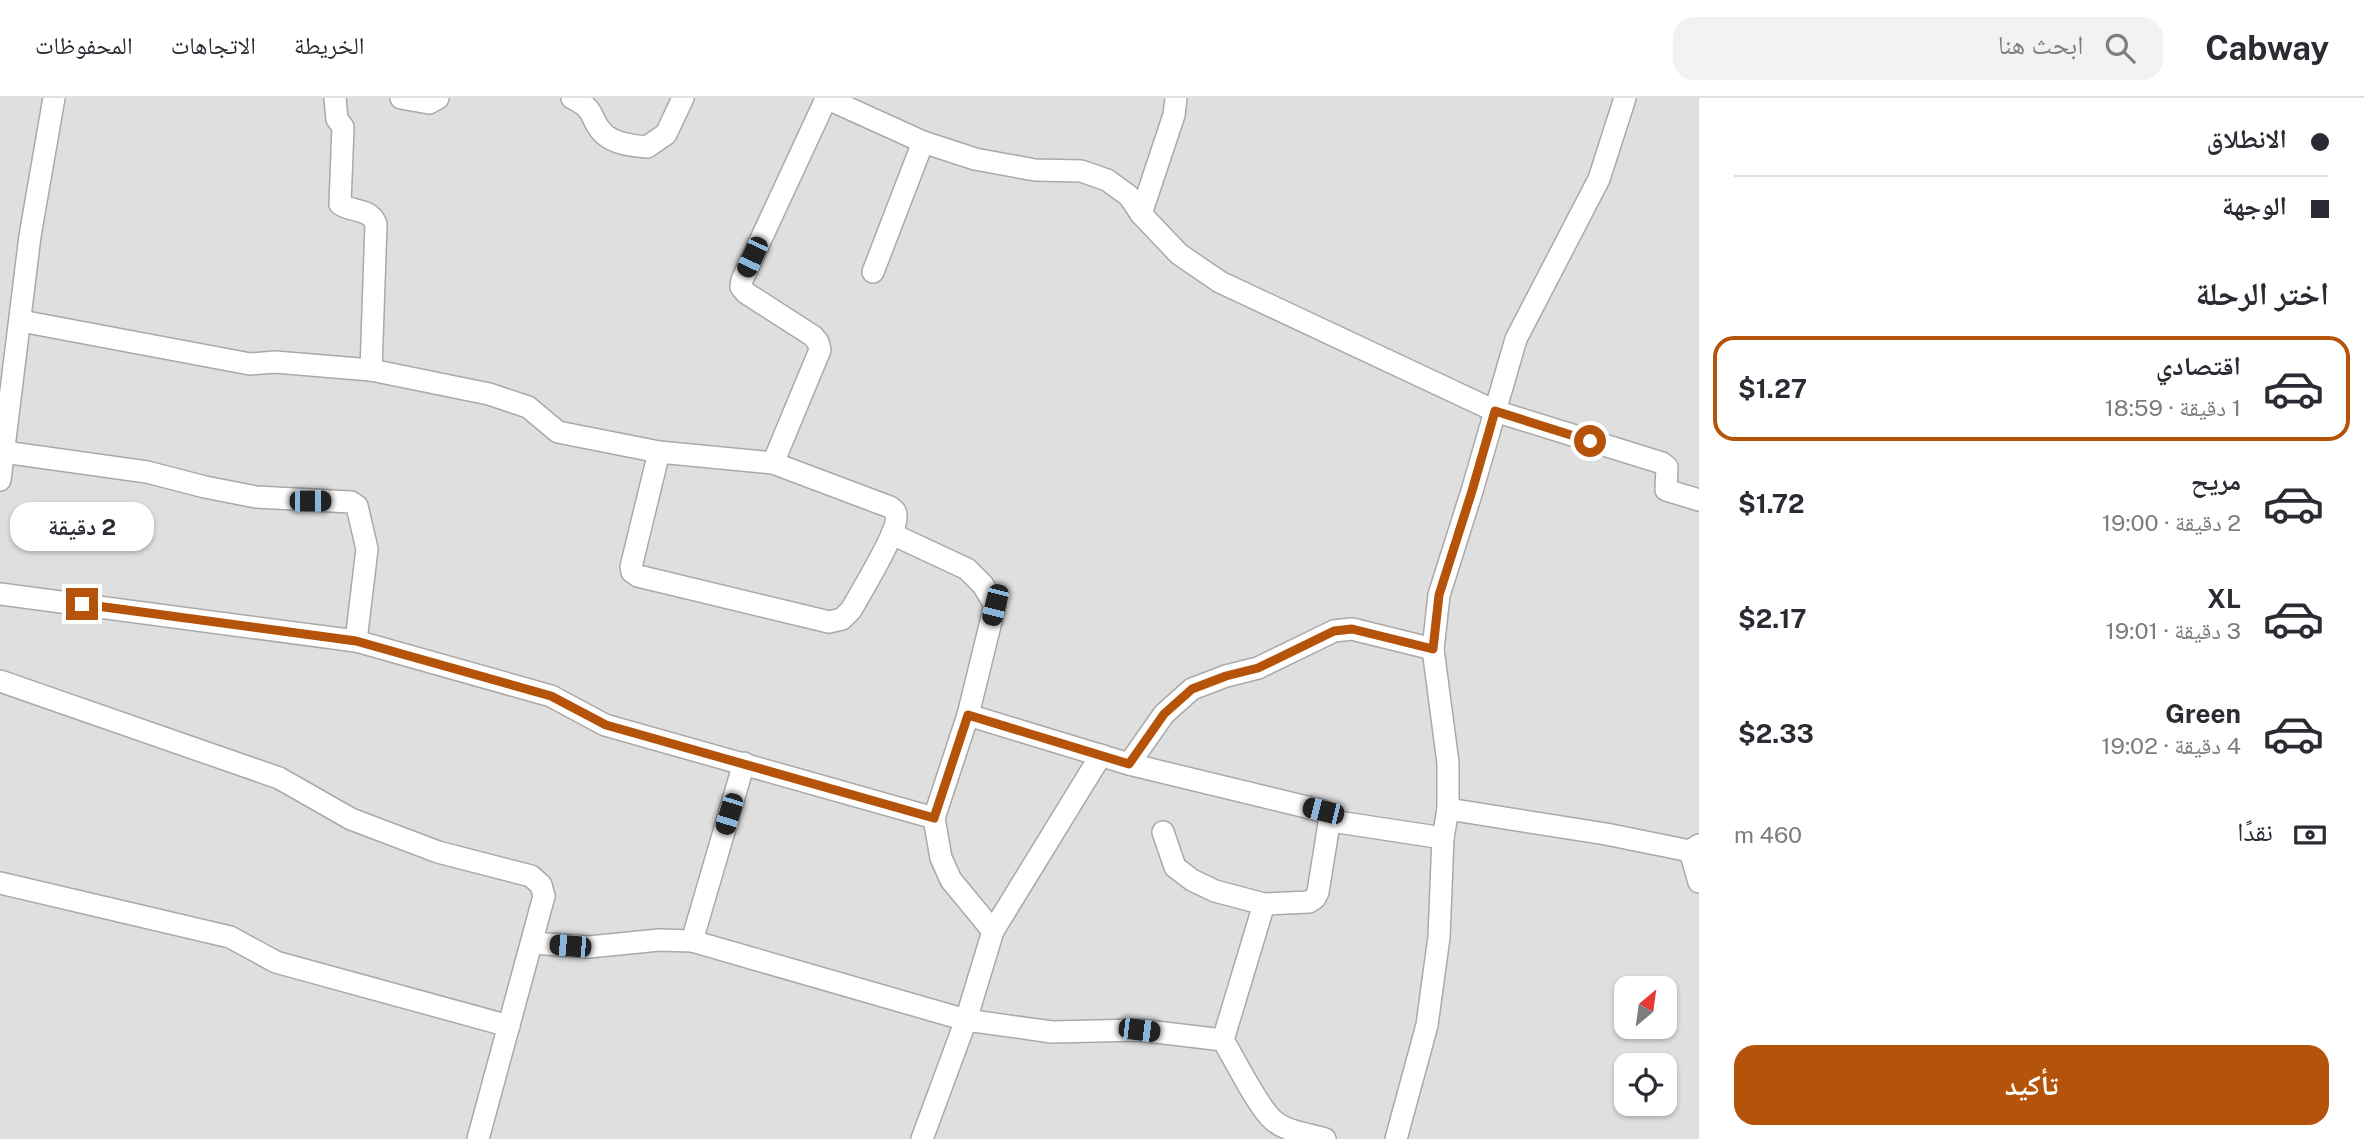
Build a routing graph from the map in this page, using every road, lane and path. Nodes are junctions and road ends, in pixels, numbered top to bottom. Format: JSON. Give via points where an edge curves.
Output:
{"nodes":[{"id":1,"x":54,"y":98,"type":"edge"},
{"id":2,"x":335,"y":98,"type":"edge"},
{"id":3,"x":401,"y":98,"type":"edge"},
{"id":4,"x":438,"y":98,"type":"edge"},
{"id":5,"x":572,"y":98,"type":"edge"},
{"id":6,"x":683,"y":98,"type":"edge"},
{"id":7,"x":826,"y":98,"type":"edge"},
{"id":8,"x":1176,"y":98,"type":"edge"},
{"id":9,"x":1625,"y":98,"type":"edge"},
{"id":10,"x":923,"y":142,"type":"junction"},
{"id":11,"x":1140,"y":214,"type":"junction"},
{"id":12,"x":873,"y":272,"type":"dead end"},
{"id":13,"x":21,"y":321,"type":"junction"},
{"id":14,"x":371,"y":370,"type":"junction"},
{"id":15,"x":1495,"y":411,"type":"junction"},
{"id":16,"x":4,"y":452,"type":"junction"},
{"id":17,"x":659,"y":452,"type":"junction"},
{"id":18,"x":773,"y":463,"type":"junction"},
{"id":19,"x":0,"y":480,"type":"edge"},
{"id":20,"x":1699,"y":500,"type":"edge"},
{"id":21,"x":892,"y":534,"type":"junction"},
{"id":22,"x":0,"y":594,"type":"edge"},
{"id":23,"x":356,"y":641,"type":"junction"},
{"id":24,"x":1433,"y":649,"type":"junction"},
{"id":25,"x":0,"y":681,"type":"edge"},
{"id":26,"x":968,"y":715,"type":"junction"},
{"id":27,"x":1101,"y":755,"type":"junction"},
{"id":28,"x":744,"y":763,"type":"junction"},
{"id":29,"x":1129,"y":764,"type":"junction"},
{"id":30,"x":1448,"y":809,"type":"junction"},
{"id":31,"x":1330,"y":817,"type":"junction"},
{"id":32,"x":934,"y":818,"type":"junction"},
{"id":33,"x":1163,"y":832,"type":"dead end"},
{"id":34,"x":1443,"y":838,"type":"junction"},
{"id":35,"x":1694,"y":848,"type":"edge"},
{"id":36,"x":1699,"y":882,"type":"edge"},
{"id":37,"x":0,"y":883,"type":"edge"},
{"id":38,"x":1264,"y":904,"type":"junction"},
{"id":39,"x":993,"y":931,"type":"junction"},
{"id":40,"x":692,"y":941,"type":"junction"},
{"id":41,"x":532,"y":943,"type":"junction"},
{"id":42,"x":966,"y":1020,"type":"junction"},
{"id":43,"x":509,"y":1026,"type":"junction"},
{"id":44,"x":1223,"y":1040,"type":"junction"},
{"id":45,"x":478,"y":1139,"type":"edge"},
{"id":46,"x":922,"y":1139,"type":"edge"},
{"id":47,"x":1325,"y":1139,"type":"edge"},
{"id":48,"x":1396,"y":1139,"type":"edge"}],
"edges":[{"from":1,"to":13,"type":"street","via":[[30,236]]},
{"from":2,"to":14,"type":"street","via":[[337,119],[343,127],[340,204],[366,211],[376,224]]},
{"from":3,"to":4,"type":"street","via":[[429,103]]},
{"from":5,"to":6,"type":"street","via":[[586,105],[604,134],[647,147],[666,134]]},
{"from":7,"to":10,"type":"street"},
{"from":7,"to":18,"type":"street","via":[[742,280],[746,293],[813,336],[820,350]]},
{"from":8,"to":11,"type":"street"},
{"from":9,"to":15,"type":"street","via":[[1599,179],[1516,339]]},
{"from":10,"to":11,"type":"street","via":[[975,159],[1035,170],[1081,171],[1107,180],[1129,196]]},
{"from":10,"to":12,"type":"street"},
{"from":11,"to":15,"type":"street","via":[[1179,254],[1220,282]]},
{"from":13,"to":14,"type":"street","via":[[250,364]]},
{"from":13,"to":16,"type":"street"},
{"from":14,"to":17,"type":"street","via":[[489,394],[528,407],[558,432]]},
{"from":15,"to":20,"type":"street","via":[[1662,463],[1667,467],[1666,490]]},
{"from":15,"to":24,"type":"street","via":[[1439,595]]},
{"from":16,"to":19,"type":"street"},
{"from":16,"to":23,"type":"street","via":[[147,472],[256,497],[351,502],[357,506],[367,549]]},
{"from":17,"to":18,"type":"street"},
{"from":17,"to":21,"type":"street","via":[[631,567],[638,576],[829,622],[842,619],[851,610]]},
{"from":18,"to":21,"type":"street","via":[[890,507],[897,518]]},
{"from":21,"to":26,"type":"street","via":[[967,569],[995,605]]},
{"from":22,"to":23,"type":"street"},
{"from":23,"to":28,"type":"street","via":[[551,696],[606,725]]},
{"from":24,"to":29,"type":"street","via":[[1352,629],[1334,631],[1258,668],[1192,689],[1164,714]]},
{"from":24,"to":30,"type":"street","via":[[1448,763]]},
{"from":25,"to":41,"type":"street","via":[[279,778],[351,819],[438,852],[531,876],[544,896]]},
{"from":26,"to":27,"type":"street"},
{"from":26,"to":32,"type":"street"},
{"from":27,"to":29,"type":"street"},
{"from":27,"to":39,"type":"street"},
{"from":28,"to":32,"type":"street"},
{"from":28,"to":40,"type":"street"},
{"from":29,"to":31,"type":"street","via":[[1323,811]]},
{"from":30,"to":34,"type":"street"},
{"from":30,"to":35,"type":"street"},
{"from":31,"to":34,"type":"street"},
{"from":31,"to":38,"type":"street","via":[[1315,898]]},
{"from":32,"to":39,"type":"street","via":[[951,880]]},
{"from":33,"to":38,"type":"street","via":[[1175,867],[1192,880]]},
{"from":34,"to":48,"type":"street","via":[[1439,937],[1427,1025]]},
{"from":35,"to":36,"type":"street"},
{"from":37,"to":43,"type":"street","via":[[230,937],[276,962]]},
{"from":38,"to":44,"type":"street"},
{"from":39,"to":42,"type":"street"},
{"from":40,"to":41,"type":"street","via":[[589,947]]},
{"from":40,"to":42,"type":"street"},
{"from":41,"to":43,"type":"street"},
{"from":42,"to":44,"type":"street","via":[[1052,1032],[1139,1030]]},
{"from":42,"to":46,"type":"street"},
{"from":43,"to":45,"type":"street"},
{"from":44,"to":47,"type":"street","via":[[1273,1120]]}]}
